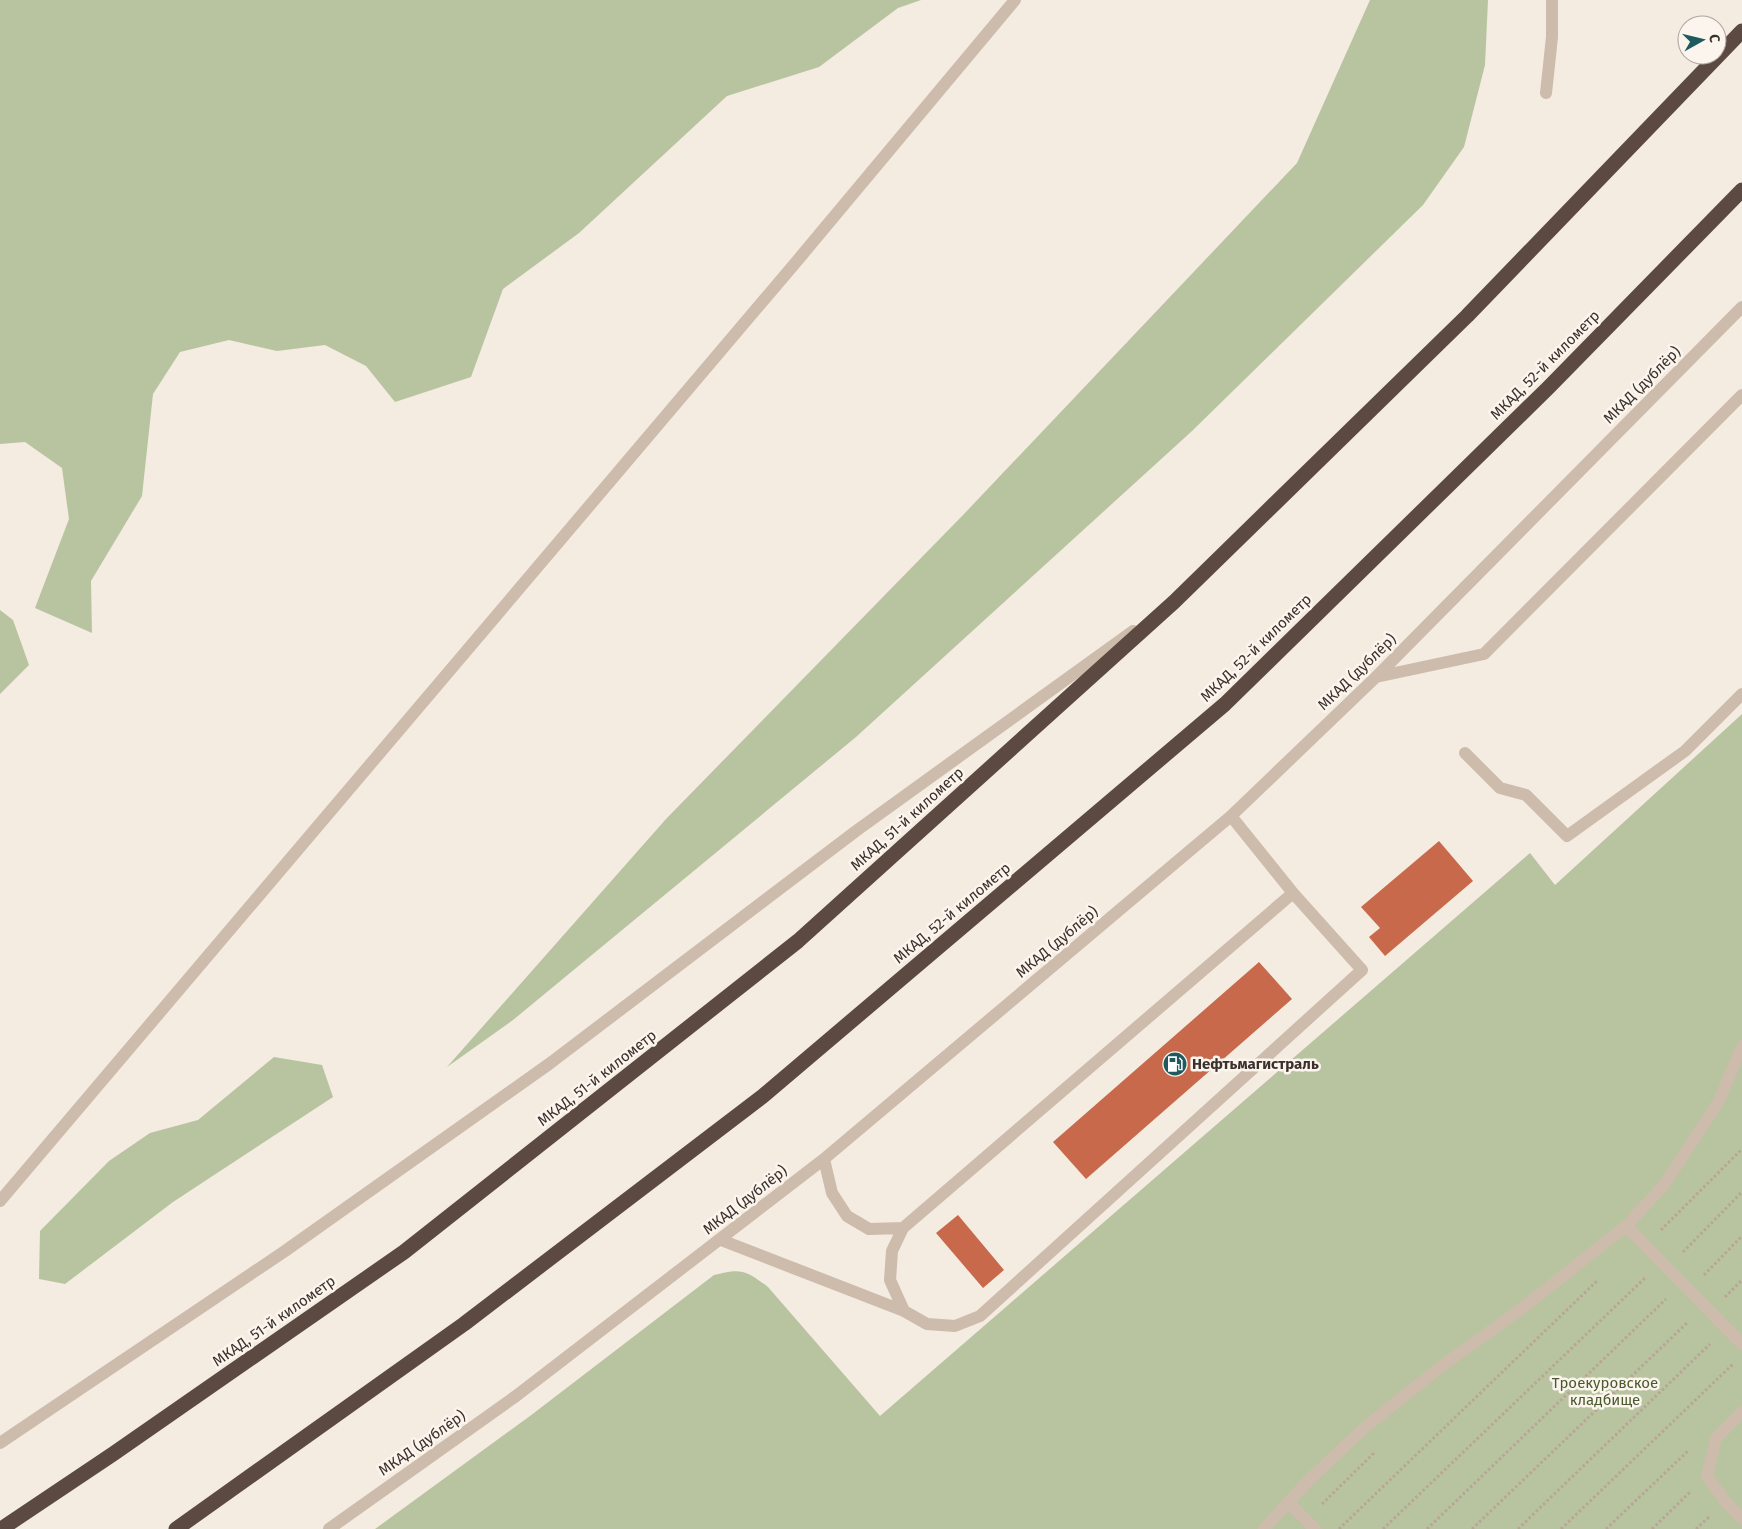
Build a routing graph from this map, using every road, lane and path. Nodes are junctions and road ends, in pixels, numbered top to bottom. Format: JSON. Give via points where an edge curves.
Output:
{"nodes":[{"id":1,"x":1015,"y":0,"type":"edge"},
{"id":2,"x":1552,"y":0,"type":"edge"},
{"id":3,"x":1742,"y":31,"type":"edge"},
{"id":4,"x":1546,"y":93,"type":"dead end"},
{"id":5,"x":1742,"y":190,"type":"edge"},
{"id":6,"x":1742,"y":308,"type":"edge"},
{"id":7,"x":1742,"y":395,"type":"edge"},
{"id":8,"x":1174,"y":602,"type":"junction"},
{"id":9,"x":1376,"y":677,"type":"junction"},
{"id":10,"x":1742,"y":694,"type":"edge"},
{"id":11,"x":1465,"y":753,"type":"dead end"},
{"id":12,"x":1231,"y":816,"type":"junction"},
{"id":13,"x":1293,"y":894,"type":"junction"},
{"id":14,"x":1742,"y":1046,"type":"edge"},
{"id":15,"x":1742,"y":1149,"type":"edge"},
{"id":16,"x":824,"y":1160,"type":"junction"},
{"id":17,"x":1742,"y":1192,"type":"edge"},
{"id":18,"x":0,"y":1201,"type":"edge"},
{"id":19,"x":1626,"y":1226,"type":"junction"},
{"id":20,"x":903,"y":1228,"type":"junction"},
{"id":21,"x":1742,"y":1236,"type":"edge"},
{"id":22,"x":721,"y":1240,"type":"junction"},
{"id":23,"x":1646,"y":1246,"type":"junction"},
{"id":24,"x":1665,"y":1265,"type":"junction"},
{"id":25,"x":1604,"y":1274,"type":"dead end"},
{"id":26,"x":1686,"y":1287,"type":"junction"},
{"id":27,"x":1705,"y":1306,"type":"junction"},
{"id":28,"x":904,"y":1311,"type":"junction"},
{"id":29,"x":1727,"y":1328,"type":"junction"},
{"id":30,"x":1742,"y":1344,"type":"edge"},
{"id":31,"x":1735,"y":1362,"type":"dead end"},
{"id":32,"x":1742,"y":1412,"type":"edge"},
{"id":33,"x":1716,"y":1438,"type":"junction"},
{"id":34,"x":0,"y":1443,"type":"edge"},
{"id":35,"x":1707,"y":1476,"type":"junction"},
{"id":36,"x":1288,"y":1502,"type":"junction"},
{"id":37,"x":1742,"y":1519,"type":"edge"},
{"id":38,"x":1,"y":1529,"type":"edge"},
{"id":39,"x":176,"y":1529,"type":"edge"},
{"id":40,"x":329,"y":1529,"type":"edge"},
{"id":41,"x":1264,"y":1529,"type":"edge"},
{"id":42,"x":1314,"y":1529,"type":"edge"},
{"id":43,"x":1339,"y":1529,"type":"edge"},
{"id":44,"x":1383,"y":1529,"type":"edge"},
{"id":45,"x":1427,"y":1529,"type":"edge"},
{"id":46,"x":1472,"y":1529,"type":"edge"},
{"id":47,"x":1518,"y":1529,"type":"edge"},
{"id":48,"x":1561,"y":1529,"type":"edge"},
{"id":49,"x":1606,"y":1529,"type":"edge"},
{"id":50,"x":1652,"y":1529,"type":"edge"}],
"edges":[{"from":1,"to":18,"type":"street"},
{"from":2,"to":4,"type":"street"},
{"from":3,"to":8,"type":"highway","via":[[1467,316]]},
{"from":5,"to":39,"type":"highway","name":"МКАД, 52-й километр","via":[[1548,388],[1225,704],[763,1096],[464,1324]]},
{"from":6,"to":9,"type":"street","name":"МКАД (дублёр)"},
{"from":7,"to":9,"type":"street","via":[[1484,654]]},
{"from":8,"to":34,"type":"street","via":[[856,831],[549,1064],[285,1250]]},
{"from":8,"to":38,"type":"highway","name":"МКАД, 51-й километр","via":[[783,953],[404,1252]]},
{"from":9,"to":12,"type":"street","name":"МКАД (дублёр)"},
{"from":10,"to":11,"type":"street","via":[[1686,752],[1567,836],[1526,795],[1500,788]]},
{"from":12,"to":13,"type":"street"},
{"from":12,"to":16,"type":"street","name":"МКАД (дублёр)"},
{"from":13,"to":20,"type":"street"},
{"from":13,"to":28,"type":"street","via":[[1362,970],[980,1316],[955,1326],[927,1324]]},
{"from":14,"to":19,"type":"street","via":[[1719,1101],[1664,1185]]},
{"from":15,"to":23,"type":"path"},
{"from":16,"to":20,"type":"street","via":[[832,1193],[847,1216],[869,1229]]},
{"from":16,"to":22,"type":"street","name":"МКАД (дублёр)"},
{"from":17,"to":24,"type":"path"},
{"from":19,"to":23,"type":"street"},
{"from":19,"to":36,"type":"street","via":[[1364,1428]]},
{"from":20,"to":28,"type":"street","via":[[892,1251],[890,1280]]},
{"from":21,"to":26,"type":"path"},
{"from":22,"to":28,"type":"street"},
{"from":22,"to":40,"type":"street","name":"МКАД (дублёр)","via":[[516,1396]]},
{"from":23,"to":24,"type":"street"},
{"from":24,"to":26,"type":"street"},
{"from":24,"to":44,"type":"path"},
{"from":25,"to":43,"type":"path"},
{"from":26,"to":27,"type":"street"},
{"from":26,"to":45,"type":"path"},
{"from":27,"to":29,"type":"street"},
{"from":27,"to":46,"type":"path"},
{"from":29,"to":30,"type":"street"},
{"from":29,"to":47,"type":"path"},
{"from":31,"to":48,"type":"path"},
{"from":32,"to":33,"type":"street"},
{"from":33,"to":35,"type":"street"},
{"from":33,"to":49,"type":"path","via":[[1702,1437]]},
{"from":35,"to":37,"type":"street"},
{"from":35,"to":50,"type":"path"},
{"from":36,"to":41,"type":"street"},
{"from":36,"to":42,"type":"street"}]}
